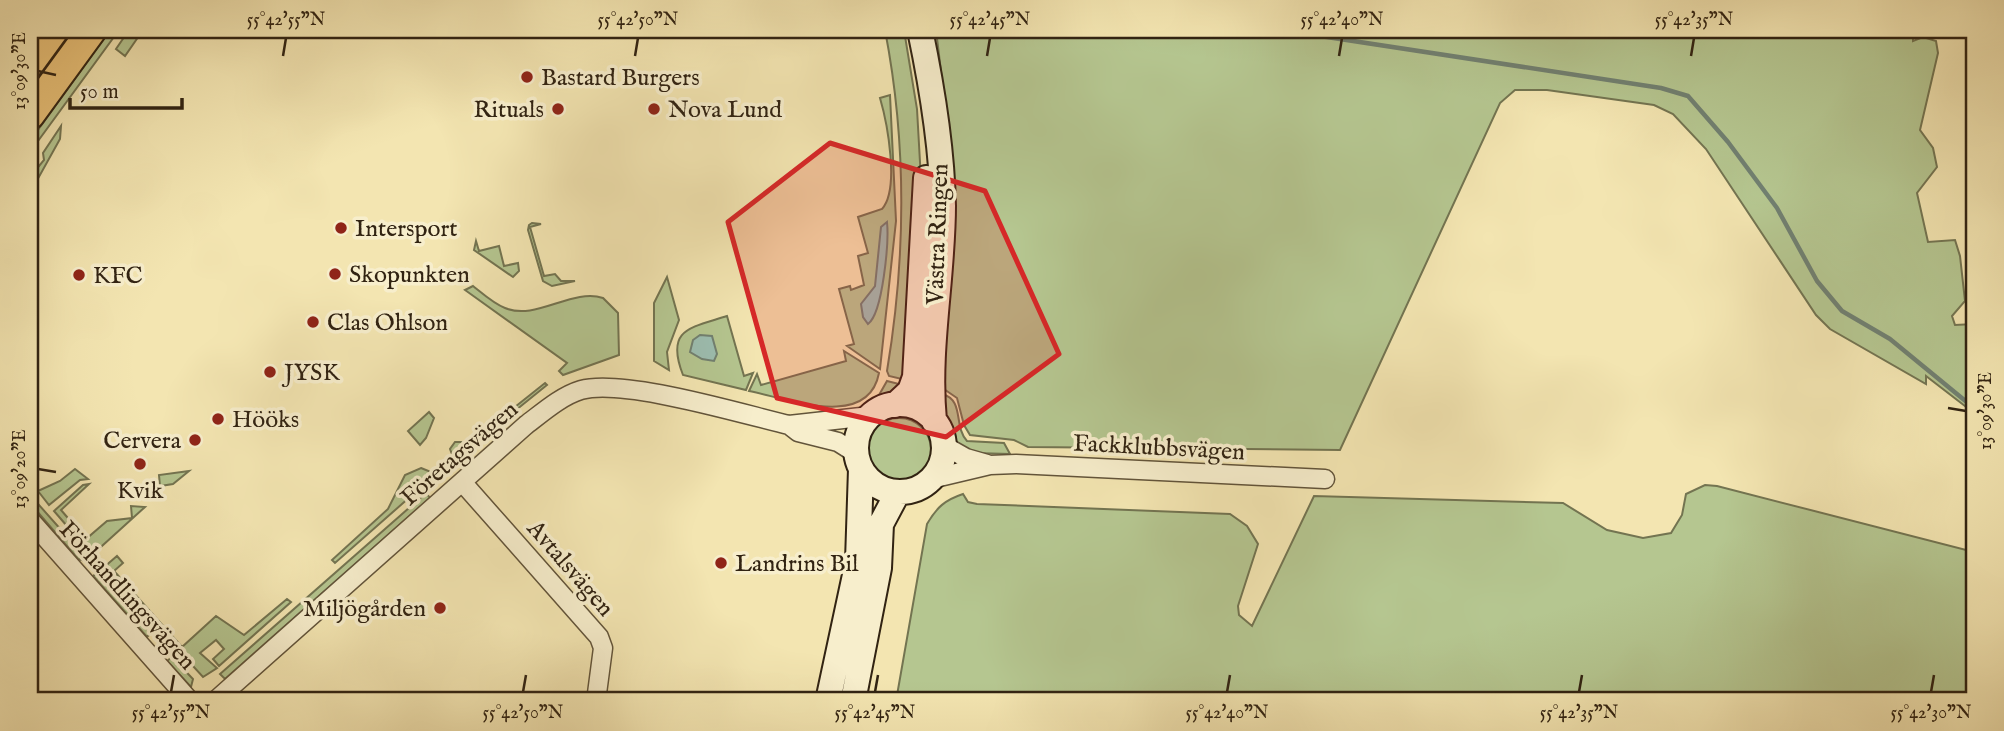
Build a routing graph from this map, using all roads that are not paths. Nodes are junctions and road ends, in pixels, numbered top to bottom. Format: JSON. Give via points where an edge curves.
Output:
{"nodes":[{"id":1,"x":54,"y":30,"type":"edge"},
{"id":2,"x":92,"y":30,"type":"edge"},
{"id":3,"x":922,"y":39,"type":"edge"},
{"id":4,"x":30,"y":63,"type":"edge"},
{"id":5,"x":30,"y":115,"type":"edge"},
{"id":6,"x":895,"y":405,"type":"junction"},
{"id":7,"x":870,"y":416,"type":"junction"},
{"id":8,"x":934,"y":421,"type":"junction"},
{"id":9,"x":789,"y":425,"type":"junction"},
{"id":10,"x":943,"y":445,"type":"junction"},
{"id":11,"x":859,"y":462,"type":"junction"},
{"id":12,"x":990,"y":465,"type":"junction"},
{"id":13,"x":931,"y":479,"type":"junction"},
{"id":14,"x":1325,"y":479,"type":"dead end"},
{"id":15,"x":463,"y":483,"type":"junction"},
{"id":16,"x":898,"y":492,"type":"junction"},
{"id":17,"x":30,"y":520,"type":"edge"},
{"id":18,"x":190,"y":701,"type":"edge"},
{"id":19,"x":215,"y":701,"type":"edge"},
{"id":20,"x":596,"y":701,"type":"edge"},
{"id":21,"x":828,"y":701,"type":"edge"},
{"id":22,"x":853,"y":701,"type":"edge"}],
"edges":[{"from":1,"to":4,"type":"main road"},
{"from":2,"to":5,"type":"main road"},
{"from":3,"to":6,"type":"main road","name":"Västra Ringen","via":[[926,184],[916,368],[910,391]]},
{"from":3,"to":8,"type":"main road","name":"Västra Ringen","via":[[941,157],[943,206],[933,330]]},
{"from":6,"to":7,"type":"main road"},
{"from":6,"to":8,"type":"main road","via":[[917,407]]},
{"from":7,"to":9,"type":"street","name":"Företagsvägen"},
{"from":7,"to":11,"type":"main road","via":[[859,433]]},
{"from":8,"to":10,"type":"main road","name":"Västra Ringen"},
{"from":9,"to":11,"type":"street","name":"Företagsvägen","via":[[798,432],[838,442]]},
{"from":9,"to":15,"type":"street","name":"Företagsvägen","via":[[625,389],[580,390],[526,425]]},
{"from":10,"to":12,"type":"street","name":"Fackklubbsvägen"},
{"from":10,"to":13,"type":"main road","via":[[941,463]]},
{"from":11,"to":16,"type":"main road","via":[[877,485]]},
{"from":11,"to":21,"type":"main road","via":[[858,561]]},
{"from":12,"to":13,"type":"street","name":"Fackklubbsvägen"},
{"from":12,"to":14,"type":"street","name":"Fackklubbsvägen"},
{"from":13,"to":16,"type":"main road","via":[[916,489]]},
{"from":15,"to":19,"type":"street","name":"Företagsvägen"},
{"from":15,"to":20,"type":"street","name":"Avtalsvägen","via":[[599,636],[603,648]]},
{"from":16,"to":22,"type":"main road","via":[[881,524],[873,607]]},
{"from":17,"to":18,"type":"street","name":"Förhandlingsvägen"}]}
